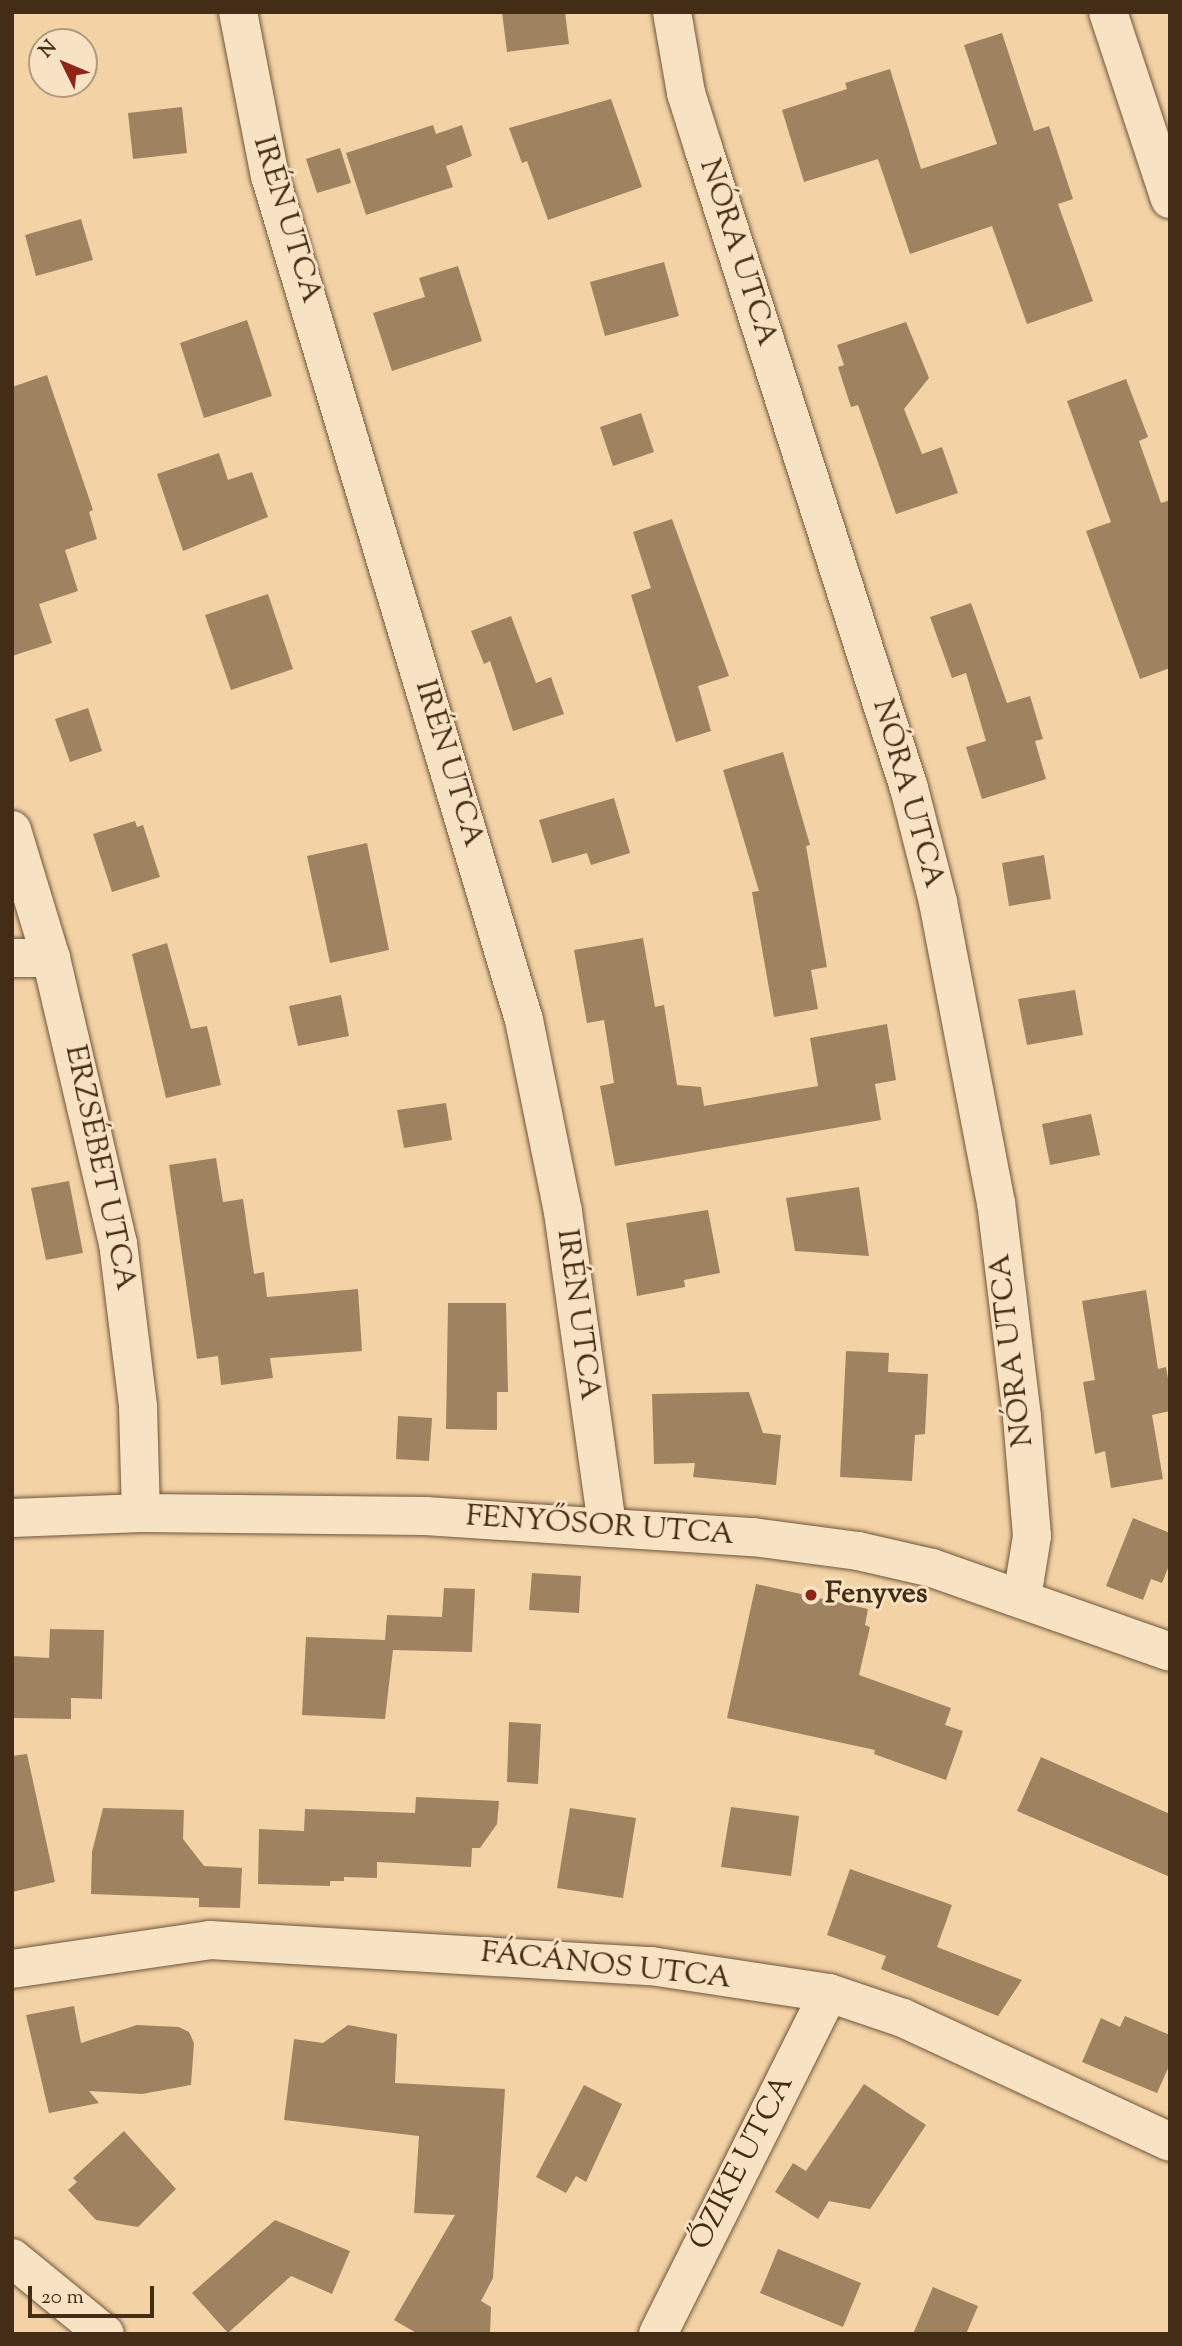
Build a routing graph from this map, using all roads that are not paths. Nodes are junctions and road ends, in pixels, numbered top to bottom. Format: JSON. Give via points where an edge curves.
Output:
{"nodes":[{"id":1,"x":238,"y":12,"type":"edge"},
{"id":2,"x":672,"y":12,"type":"edge"},
{"id":3,"x":1108,"y":12,"type":"edge"},
{"id":4,"x":1170,"y":199,"type":"edge"},
{"id":5,"x":12,"y":830,"type":"edge"},
{"id":6,"x":12,"y":958,"type":"edge"},
{"id":7,"x":51,"y":958,"type":"junction"},
{"id":8,"x":141,"y":1513,"type":"junction"},
{"id":9,"x":12,"y":1518,"type":"edge"},
{"id":10,"x":607,"y":1527,"type":"junction"},
{"id":11,"x":1022,"y":1598,"type":"junction"},
{"id":12,"x":1170,"y":1652,"type":"edge"},
{"id":13,"x":12,"y":1969,"type":"edge"},
{"id":14,"x":829,"y":1993,"type":"junction"},
{"id":15,"x":1170,"y":2142,"type":"edge"},
{"id":16,"x":12,"y":2258,"type":"edge"},
{"id":17,"x":105,"y":2334,"type":"edge"},
{"id":18,"x":658,"y":2334,"type":"edge"}],
"edges":[{"from":1,"to":10,"type":"street","name":"IRÉN UTCA","via":[[270,176],[524,1020],[563,1212]]},
{"from":2,"to":11,"type":"street","name":"NÓRA UTCA","via":[[687,93],[704,150],[909,788],[938,902],[996,1202],[1022,1417],[1032,1536]]},
{"from":3,"to":4,"type":"street"},
{"from":5,"to":7,"type":"street","name":"ERZSÉBET UTCA"},
{"from":6,"to":7,"type":"street"},
{"from":7,"to":8,"type":"street","name":"ERZSÉBET UTCA","via":[[118,1243],[138,1407]]},
{"from":8,"to":9,"type":"street","name":"FENYŐSOR UTCA"},
{"from":8,"to":10,"type":"street","name":"FENYŐSOR UTCA","via":[[425,1516]]},
{"from":10,"to":11,"type":"street","name":"FENYŐSOR UTCA","via":[[753,1537],[858,1551],[932,1568]]},
{"from":11,"to":12,"type":"street","name":"FENYŐSOR UTCA"},
{"from":13,"to":14,"type":"street","name":"FÁCÁNOS UTCA","via":[[210,1940],[650,1966]]},
{"from":14,"to":15,"type":"street","name":"FÁCÁNOS UTCA","via":[[903,2018]]},
{"from":14,"to":18,"type":"street","name":"ŐZIKE UTCA"},
{"from":16,"to":17,"type":"street"}]}
